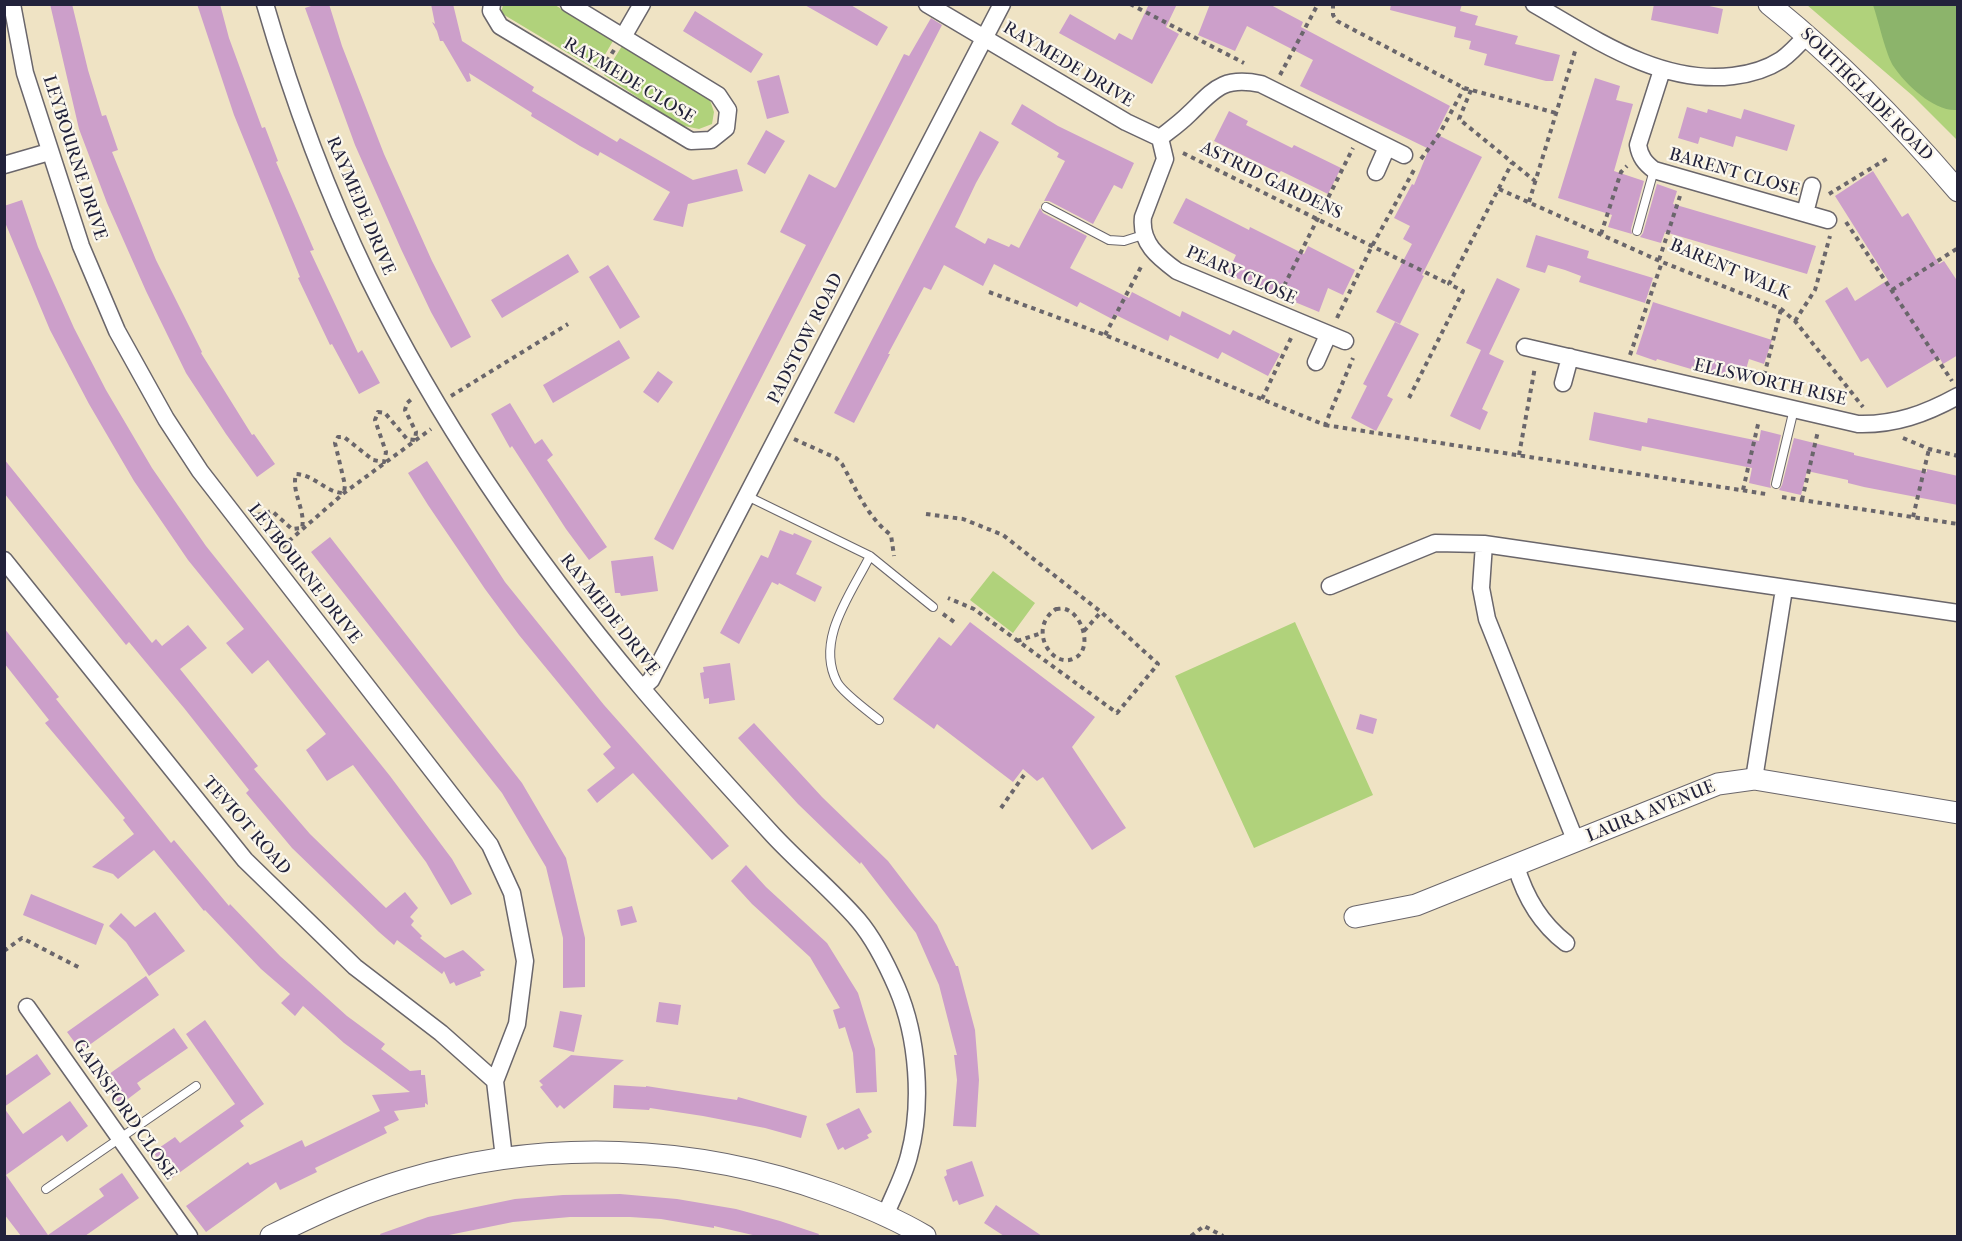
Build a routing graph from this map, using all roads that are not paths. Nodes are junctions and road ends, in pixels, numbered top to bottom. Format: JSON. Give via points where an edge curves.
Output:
{"nodes":[{"id":1,"x":12,"y":4,"type":"edge"},
{"id":2,"x":265,"y":4,"type":"edge"},
{"id":3,"x":492,"y":4,"type":"edge"},
{"id":4,"x":570,"y":4,"type":"edge"},
{"id":5,"x":642,"y":4,"type":"edge"},
{"id":6,"x":927,"y":4,"type":"edge"},
{"id":7,"x":1002,"y":4,"type":"edge"},
{"id":8,"x":1534,"y":4,"type":"edge"},
{"id":9,"x":1769,"y":4,"type":"edge"},
{"id":10,"x":1807,"y":35,"type":"junction"},
{"id":11,"x":622,"y":37,"type":"junction"},
{"id":12,"x":985,"y":38,"type":"junction"},
{"id":13,"x":1662,"y":70,"type":"junction"},
{"id":14,"x":1160,"y":138,"type":"junction"},
{"id":15,"x":1387,"y":147,"type":"junction"},
{"id":16,"x":50,"y":153,"type":"junction"},
{"id":17,"x":1404,"y":155,"type":"dead end"},
{"id":18,"x":4,"y":165,"type":"edge"},
{"id":19,"x":1654,"y":170,"type":"junction"},
{"id":20,"x":1376,"y":172,"type":"dead end"},
{"id":21,"x":1812,"y":186,"type":"dead end"},
{"id":22,"x":1958,"y":190,"type":"edge"},
{"id":23,"x":1046,"y":207,"type":"dead end"},
{"id":24,"x":1805,"y":213,"type":"junction"},
{"id":25,"x":1833,"y":217,"type":"road end"},
{"id":26,"x":1637,"y":231,"type":"dead end"},
{"id":27,"x":1145,"y":239,"type":"junction"},
{"id":28,"x":1328,"y":335,"type":"junction"},
{"id":29,"x":1345,"y":342,"type":"dead end"},
{"id":30,"x":1532,"y":348,"type":"road end"},
{"id":31,"x":1570,"y":357,"type":"junction"},
{"id":32,"x":1317,"y":362,"type":"dead end"},
{"id":33,"x":1563,"y":383,"type":"dead end"},
{"id":34,"x":1958,"y":396,"type":"edge"},
{"id":35,"x":1794,"y":409,"type":"junction"},
{"id":36,"x":1776,"y":484,"type":"dead end"},
{"id":37,"x":747,"y":496,"type":"junction"},
{"id":38,"x":1484,"y":544,"type":"junction"},
{"id":39,"x":870,"y":556,"type":"junction"},
{"id":40,"x":4,"y":561,"type":"edge"},
{"id":41,"x":1330,"y":586,"type":"dead end"},
{"id":42,"x":1784,"y":589,"type":"junction"},
{"id":43,"x":933,"y":607,"type":"dead end"},
{"id":44,"x":1958,"y":613,"type":"edge"},
{"id":45,"x":642,"y":688,"type":"junction"},
{"id":46,"x":879,"y":720,"type":"dead end"},
{"id":47,"x":1754,"y":779,"type":"junction"},
{"id":48,"x":1958,"y":813,"type":"edge"},
{"id":49,"x":1576,"y":842,"type":"junction"},
{"id":50,"x":1516,"y":866,"type":"junction"},
{"id":51,"x":1356,"y":917,"type":"dead end"},
{"id":52,"x":1566,"y":943,"type":"dead end"},
{"id":53,"x":27,"y":1007,"type":"dead end"},
{"id":54,"x":495,"y":1081,"type":"junction"},
{"id":55,"x":196,"y":1086,"type":"dead end"},
{"id":56,"x":119,"y":1139,"type":"junction"},
{"id":57,"x":504,"y":1158,"type":"junction"},
{"id":58,"x":46,"y":1189,"type":"dead end"},
{"id":59,"x":885,"y":1216,"type":"junction"},
{"id":60,"x":189,"y":1236,"type":"edge"},
{"id":61,"x":271,"y":1236,"type":"edge"},
{"id":62,"x":925,"y":1236,"type":"edge"}],
"edges":[{"from":1,"to":16,"type":"street","name":"LEYBOURNE DRIVE","via":[[25,73]]},
{"from":2,"to":45,"type":"street","name":"RAYMEDE DRIVE","via":[[283,66],[332,195],[398,335],[501,504],[573,604]]},
{"from":3,"to":11,"type":"street","name":"RAYMEDE CLOSE","via":[[491,11],[500,26],[691,141],[711,140],[726,128],[728,110],[718,95]]},
{"from":4,"to":11,"type":"street","name":"RAYMEDE CLOSE"},
{"from":5,"to":11,"type":"street","name":"RAYMEDE CLOSE"},
{"from":6,"to":12,"type":"street","name":"RAYMEDE DRIVE"},
{"from":7,"to":12,"type":"street","name":"PADSTOW ROAD"},
{"from":8,"to":13,"type":"street","via":[[1615,51]]},
{"from":9,"to":10,"type":"street","name":"SOUTHGLADE ROAD"},
{"from":10,"to":13,"type":"street","via":[[1779,61],[1751,74],[1723,77]]},
{"from":10,"to":22,"type":"street","name":"SOUTHGLADE ROAD","via":[[1904,129]]},
{"from":12,"to":14,"type":"street","name":"RAYMEDE DRIVE"},
{"from":12,"to":37,"type":"street","name":"PADSTOW ROAD"},
{"from":13,"to":19,"type":"street","name":"BARENT CLOSE","via":[[1638,145],[1640,154]]},
{"from":14,"to":15,"type":"street","via":[[1217,88],[1245,81],[1261,84]]},
{"from":14,"to":27,"type":"street","via":[[1165,159],[1143,217]]},
{"from":15,"to":17,"type":"street"},
{"from":15,"to":20,"type":"street"},
{"from":16,"to":18,"type":"street"},
{"from":16,"to":54,"type":"street","name":"LEYBOURNE DRIVE","via":[[81,246],[117,331],[166,419],[241,525],[490,845],[512,893],[525,961],[517,1024]]},
{"from":19,"to":24,"type":"street","name":"BARENT CLOSE"},
{"from":19,"to":26,"type":"lane"},
{"from":21,"to":24,"type":"street","name":"BARENT CLOSE"},
{"from":23,"to":27,"type":"lane","via":[[1109,240]]},
{"from":24,"to":25,"type":"street","name":"BARENT CLOSE"},
{"from":27,"to":28,"type":"street","name":"PEARY CLOSE","via":[[1155,254],[1177,271]]},
{"from":28,"to":29,"type":"street","name":"PEARY CLOSE"},
{"from":28,"to":32,"type":"street"},
{"from":30,"to":31,"type":"street","name":"ELLSWORTH RISE"},
{"from":31,"to":33,"type":"street"},
{"from":31,"to":35,"type":"street","name":"ELLSWORTH RISE"},
{"from":34,"to":35,"type":"street","name":"ELLSWORTH RISE","via":[[1922,414],[1876,424],[1858,424]]},
{"from":35,"to":36,"type":"lane"},
{"from":37,"to":39,"type":"lane"},
{"from":37,"to":45,"type":"street","name":"PADSTOW ROAD","via":[[651,681]]},
{"from":38,"to":41,"type":"street","via":[[1435,543]]},
{"from":38,"to":42,"type":"street"},
{"from":38,"to":49,"type":"street","via":[[1481,588],[1487,619]]},
{"from":39,"to":43,"type":"lane"},
{"from":39,"to":46,"type":"lane","via":[[833,628],[828,658],[837,684]]},
{"from":40,"to":54,"type":"street","name":"TEVIOT ROAD","via":[[245,860],[355,967],[441,1033]]},
{"from":42,"to":44,"type":"street"},
{"from":42,"to":47,"type":"street"},
{"from":45,"to":59,"type":"street","name":"RAYMEDE DRIVE","via":[[775,837],[860,922],[899,992],[916,1064],[917,1107],[909,1156]]},
{"from":47,"to":48,"type":"street","name":"LAURA AVENUE"},
{"from":47,"to":49,"type":"street","name":"LAURA AVENUE","via":[[1718,784]]},
{"from":49,"to":50,"type":"street","name":"LAURA AVENUE"},
{"from":50,"to":51,"type":"street","name":"LAURA AVENUE","via":[[1416,905]]},
{"from":50,"to":52,"type":"street","via":[[1531,904]]},
{"from":53,"to":56,"type":"street","name":"GAINSFORD CLOSE"},
{"from":54,"to":57,"type":"street","name":"LEYBOURNE DRIVE"},
{"from":55,"to":56,"type":"lane"},
{"from":56,"to":58,"type":"lane"},
{"from":56,"to":60,"type":"street","name":"GAINSFORD CLOSE"},
{"from":57,"to":59,"type":"street","via":[[607,1152],[706,1160],[795,1180]]},
{"from":57,"to":61,"type":"street","via":[[404,1180]]},
{"from":59,"to":62,"type":"street"}]}
